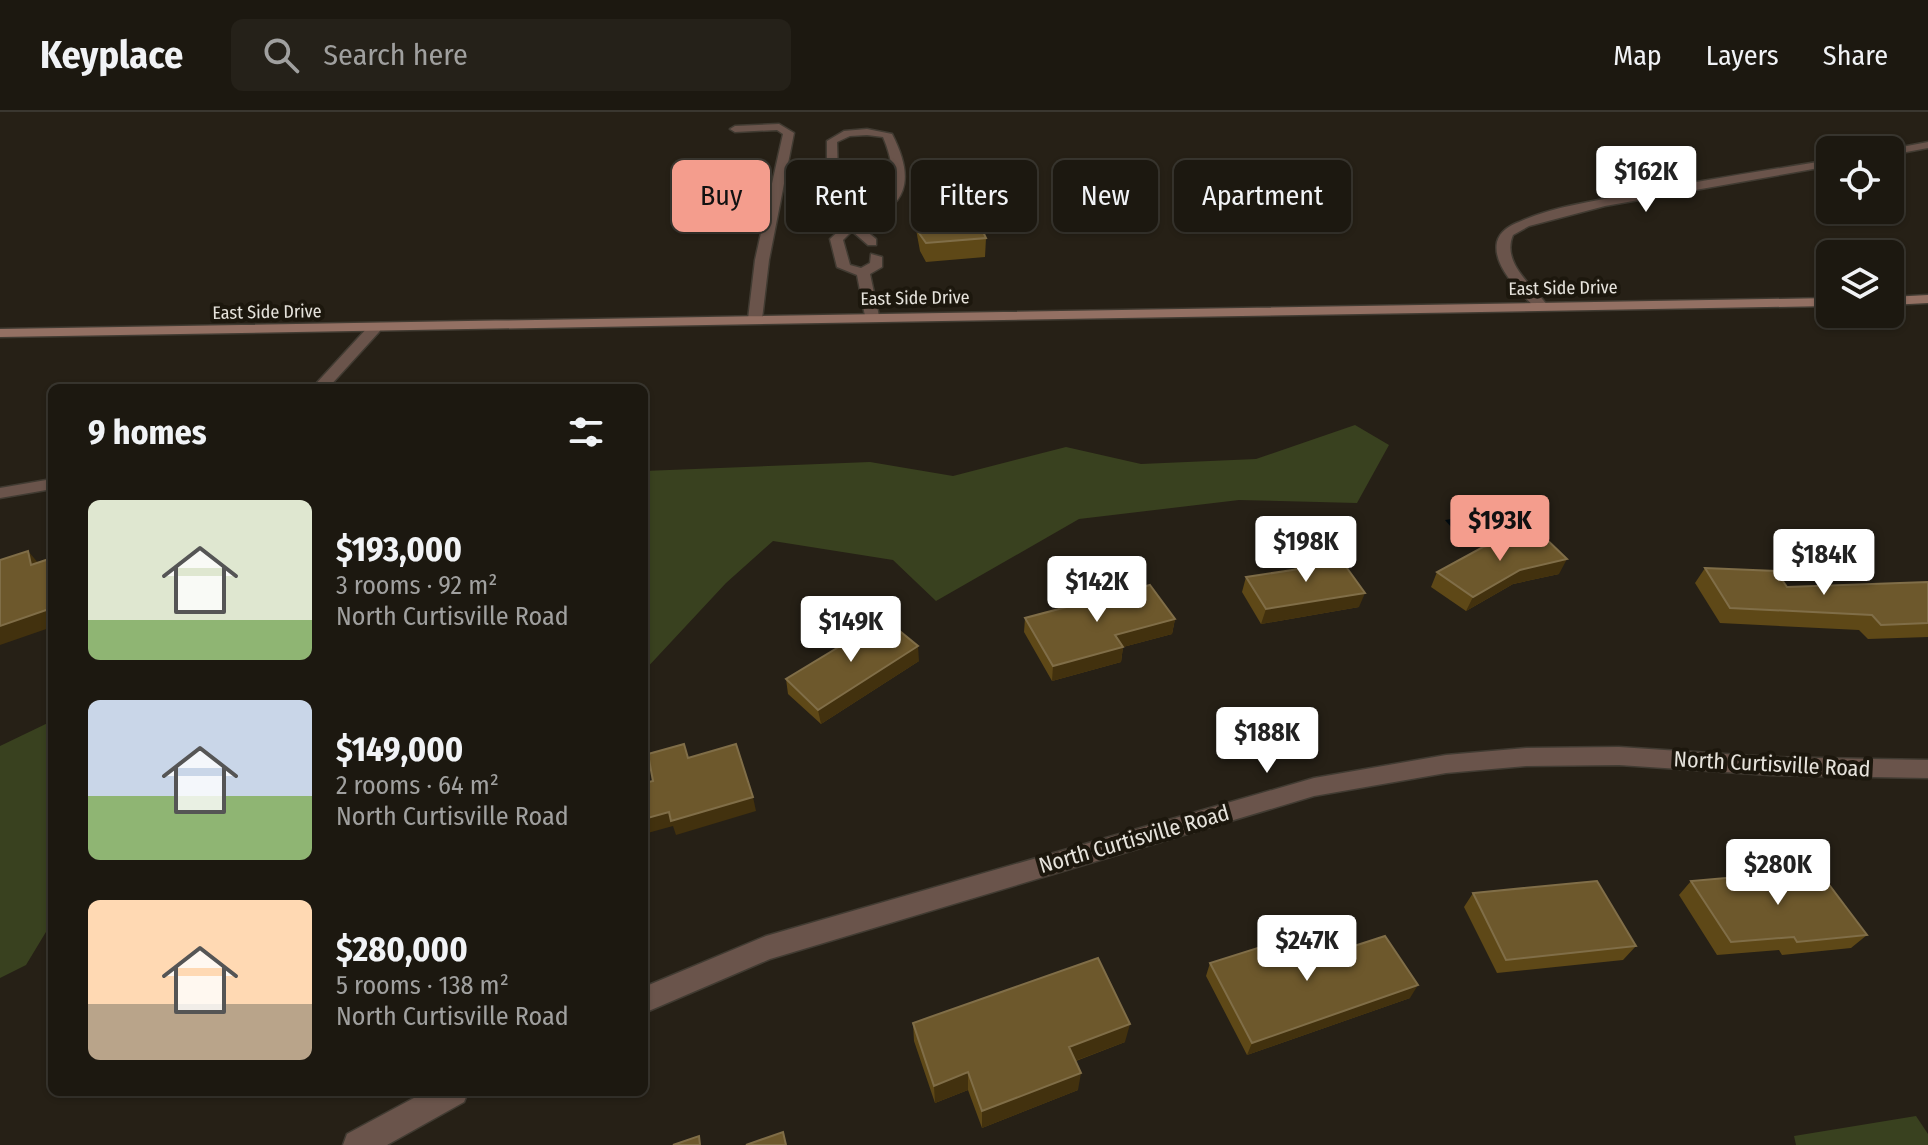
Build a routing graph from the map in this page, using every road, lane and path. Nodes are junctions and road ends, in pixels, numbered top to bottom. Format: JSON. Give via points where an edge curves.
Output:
{"nodes":[{"id":1,"x":735,"y":129,"type":"dead end"},
{"id":2,"x":1928,"y":145,"type":"edge"},
{"id":3,"x":1904,"y":149,"type":"edge"},
{"id":4,"x":1816,"y":166,"type":"edge"},
{"id":5,"x":852,"y":225,"type":"joint"},
{"id":6,"x":844,"y":232,"type":"edge"},
{"id":7,"x":860,"y":232,"type":"edge"},
{"id":8,"x":872,"y":242,"type":"dead end"},
{"id":9,"x":876,"y":257,"type":"dead end"},
{"id":10,"x":863,"y":273,"type":"junction"},
{"id":11,"x":1928,"y":299,"type":"edge"},
{"id":12,"x":1904,"y":300,"type":"edge"},
{"id":13,"x":1816,"y":302,"type":"edge"},
{"id":14,"x":1541,"y":306,"type":"junction"},
{"id":15,"x":872,"y":316,"type":"junction"},
{"id":16,"x":755,"y":319,"type":"junction"},
{"id":17,"x":374,"y":329,"type":"junction"},
{"id":18,"x":0,"y":333,"type":"edge"},
{"id":19,"x":324,"y":384,"type":"edge"},
{"id":20,"x":48,"y":485,"type":"edge"},
{"id":21,"x":0,"y":493,"type":"edge"},
{"id":22,"x":1928,"y":769,"type":"edge"},
{"id":23,"x":648,"y":998,"type":"edge"},
{"id":24,"x":447,"y":1096,"type":"edge"},
{"id":25,"x":358,"y":1145,"type":"edge"}],
"edges":[{"from":1,"to":16,"type":"street","via":[[779,127],[789,133]]},
{"from":2,"to":3,"type":"street"},
{"from":4,"to":14,"type":"street","via":[[1579,208],[1517,226],[1507,234],[1507,265]]},
{"from":5,"to":5,"type":"street","via":[[897,199],[893,146],[887,134],[848,133],[832,141],[833,215]]},
{"from":6,"to":10,"type":"street","via":[[836,239],[844,267]]},
{"from":7,"to":8,"type":"street"},
{"from":9,"to":10,"type":"street","via":[[877,264]]},
{"from":10,"to":15,"type":"street"},
{"from":11,"to":12,"type":"main road"},
{"from":13,"to":14,"type":"main road","name":"East Side Drive"},
{"from":14,"to":15,"type":"main road","name":"East Side Drive"},
{"from":15,"to":16,"type":"main road","name":"East Side Drive"},
{"from":16,"to":17,"type":"main road","name":"East Side Drive"},
{"from":17,"to":18,"type":"main road","name":"East Side Drive"},
{"from":17,"to":19,"type":"street"},
{"from":20,"to":21,"type":"street"},
{"from":22,"to":23,"type":"street","name":"North Curtisville Road","via":[[1619,756],[1526,757],[1380,773],[1314,787],[766,948]]},
{"from":24,"to":25,"type":"street"}]}
